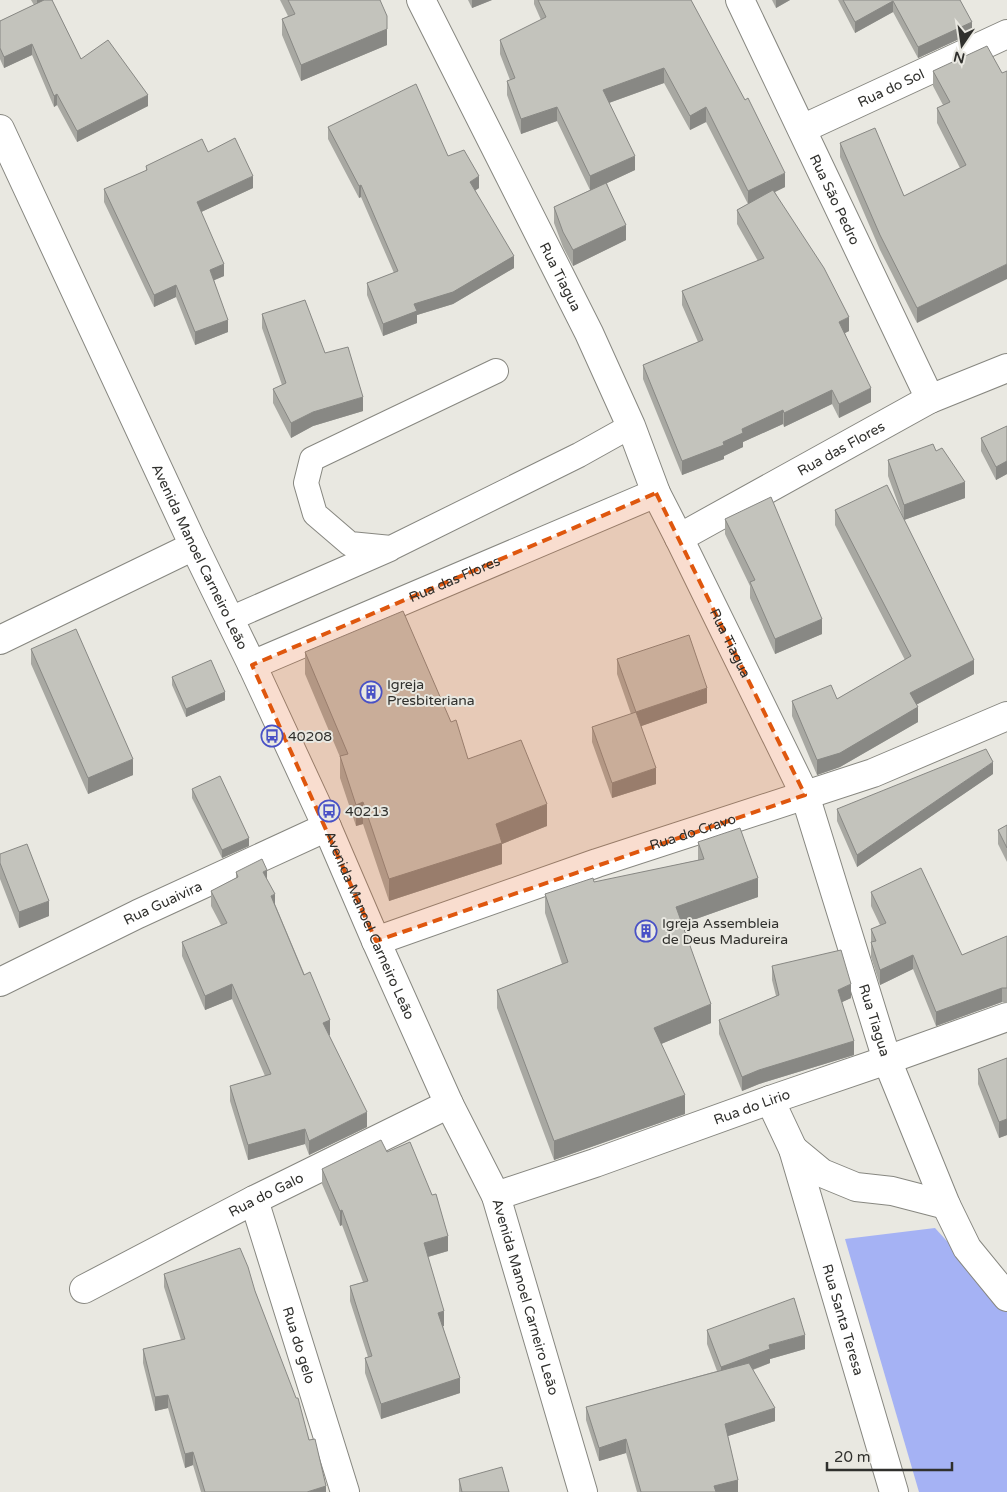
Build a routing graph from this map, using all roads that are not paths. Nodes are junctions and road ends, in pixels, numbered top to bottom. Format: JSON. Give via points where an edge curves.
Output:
{"nodes":[{"id":1,"x":422,"y":0,"type":"edge"},
{"id":2,"x":740,"y":0,"type":"edge"},
{"id":3,"x":1007,"y":34,"type":"edge"},
{"id":4,"x":802,"y":129,"type":"junction"},
{"id":5,"x":3,"y":150,"type":"edge"},
{"id":6,"x":1007,"y":368,"type":"edge"},
{"id":7,"x":496,"y":371,"type":"dead end"},
{"id":8,"x":930,"y":399,"type":"junction"},
{"id":9,"x":631,"y":426,"type":"junction"},
{"id":10,"x":656,"y":494,"type":"junction"},
{"id":11,"x":679,"y":538,"type":"junction"},
{"id":12,"x":194,"y":546,"type":"junction"},
{"id":13,"x":391,"y":548,"type":"junction"},
{"id":14,"x":230,"y":619,"type":"junction"},
{"id":15,"x":0,"y":640,"type":"edge"},
{"id":16,"x":252,"y":665,"type":"junction"},
{"id":17,"x":1007,"y":716,"type":"edge"},
{"id":18,"x":805,"y":795,"type":"junction"},
{"id":19,"x":327,"y":826,"type":"junction"},
{"id":20,"x":376,"y":941,"type":"junction"},
{"id":21,"x":0,"y":982,"type":"edge"},
{"id":22,"x":1007,"y":1017,"type":"edge"},
{"id":23,"x":887,"y":1060,"type":"junction"},
{"id":24,"x":770,"y":1100,"type":"junction"},
{"id":25,"x":449,"y":1104,"type":"junction"},
{"id":26,"x":793,"y":1149,"type":"junction"},
{"id":27,"x":496,"y":1196,"type":"junction"},
{"id":28,"x":254,"y":1200,"type":"junction"},
{"id":29,"x":946,"y":1205,"type":"junction"},
{"id":30,"x":84,"y":1289,"type":"dead end"},
{"id":31,"x":1007,"y":1297,"type":"edge"},
{"id":32,"x":345,"y":1492,"type":"edge"},
{"id":33,"x":583,"y":1492,"type":"edge"},
{"id":34,"x":894,"y":1492,"type":"edge"}],
"edges":[{"from":1,"to":9,"type":"street","name":"Rua Tiagua","via":[[590,333]]},
{"from":2,"to":4,"type":"street","name":"Rua São Pedro"},
{"from":3,"to":4,"type":"street","name":"Rua do Sol"},
{"from":4,"to":8,"type":"street","name":"Rua São Pedro"},
{"from":5,"to":12,"type":"street","name":"Avenida Manoel Carneiro Leão"},
{"from":6,"to":8,"type":"street","name":"Rua das Flores"},
{"from":7,"to":13,"type":"lane","via":[[312,459],[306,483],[315,514],[350,544]]},
{"from":8,"to":11,"type":"street","name":"Rua das Flores"},
{"from":9,"to":10,"type":"street","name":"Rua Tiagua"},
{"from":9,"to":13,"type":"lane"},
{"from":10,"to":11,"type":"street","name":"Rua Tiagua"},
{"from":10,"to":16,"type":"street","name":"Rua das Flores"},
{"from":11,"to":18,"type":"street","name":"Rua Tiagua"},
{"from":12,"to":14,"type":"street","name":"Avenida Manoel Carneiro Leão"},
{"from":12,"to":15,"type":"street"},
{"from":13,"to":14,"type":"lane"},
{"from":14,"to":16,"type":"street","name":"Avenida Manoel Carneiro Leão"},
{"from":16,"to":19,"type":"street","name":"Avenida Manoel Carneiro Leão"},
{"from":17,"to":18,"type":"street","name":"Rua do Cravo","via":[[874,773]]},
{"from":18,"to":20,"type":"street","name":"Rua do Cravo","via":[[597,863]]},
{"from":18,"to":23,"type":"street","name":"Rua Tiagua"},
{"from":19,"to":20,"type":"street","name":"Avenida Manoel Carneiro Leão"},
{"from":19,"to":21,"type":"street","name":"Rua Guaivira"},
{"from":20,"to":25,"type":"street","name":"Avenida Manoel Carneiro Leão"},
{"from":22,"to":23,"type":"street","name":"Rua do Lirio"},
{"from":23,"to":24,"type":"street","name":"Rua do Lirio"},
{"from":23,"to":29,"type":"street","name":"Rua Tiagua"},
{"from":24,"to":26,"type":"street"},
{"from":24,"to":27,"type":"street","name":"Rua do Lirio"},
{"from":25,"to":27,"type":"street","name":"Avenida Manoel Carneiro Leão"},
{"from":25,"to":28,"type":"street","name":"Rua do Galo"},
{"from":26,"to":29,"type":"street","via":[[822,1173],[856,1187],[892,1191]]},
{"from":26,"to":34,"type":"street","name":"Rua Santa Teresa"},
{"from":27,"to":33,"type":"street","name":"Avenida Manoel Carneiro Leão"},
{"from":28,"to":30,"type":"street","name":"Rua do Galo"},
{"from":28,"to":32,"type":"street","name":"Rua do gelo"},
{"from":29,"to":31,"type":"street","name":"Rua Tiagua","via":[[966,1248]]}]}
